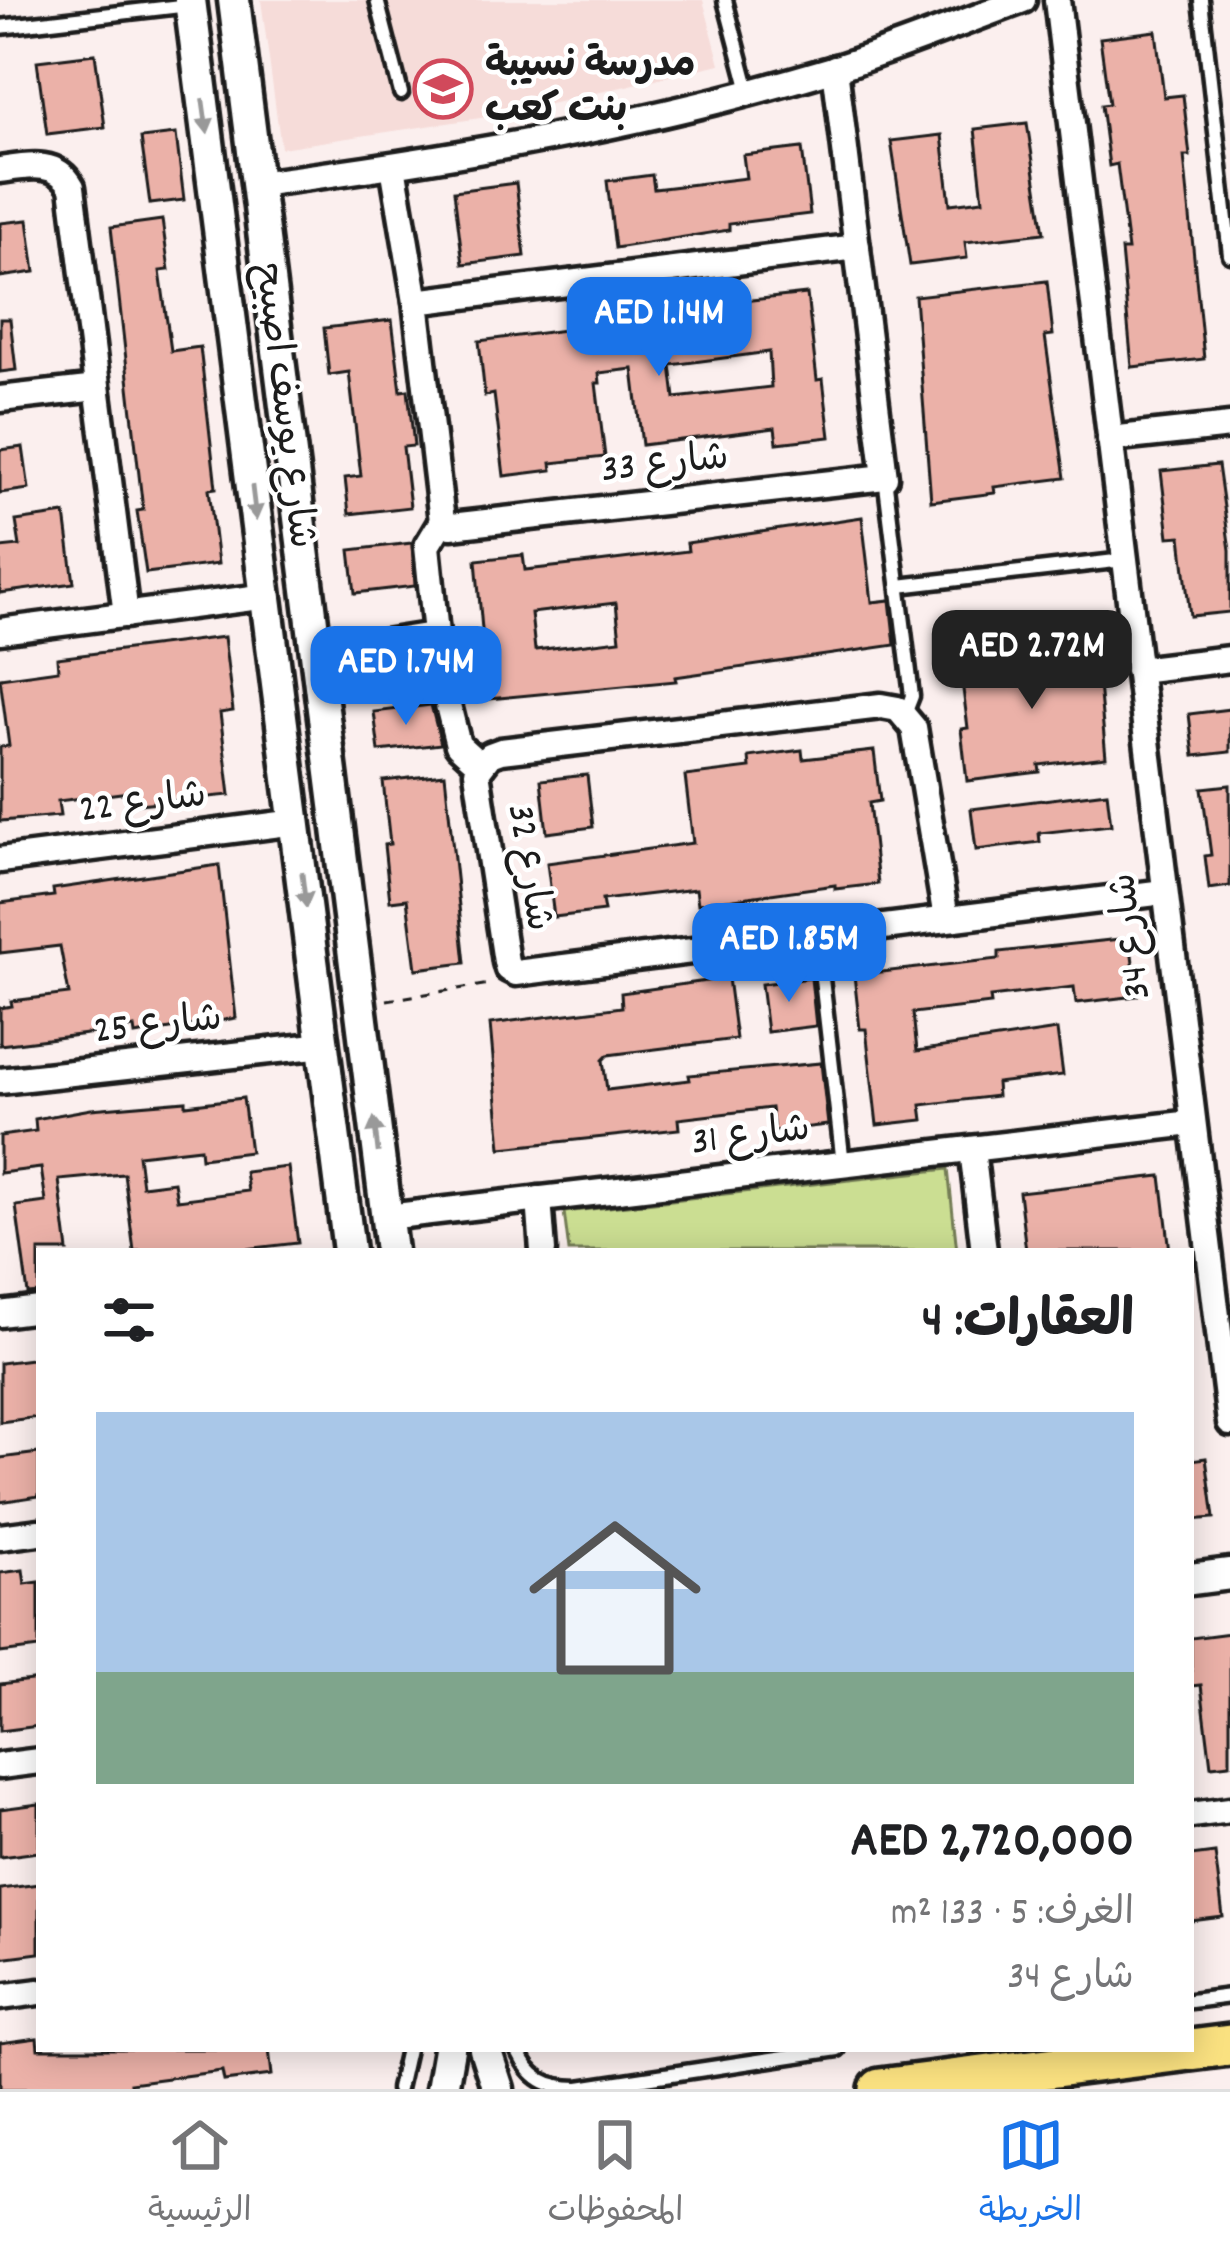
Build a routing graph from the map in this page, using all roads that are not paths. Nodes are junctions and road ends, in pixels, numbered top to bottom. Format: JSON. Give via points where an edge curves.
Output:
{"nodes":[{"id":1,"x":234,"y":0,"type":"edge"},
{"id":2,"x":377,"y":0,"type":"edge"},
{"id":3,"x":725,"y":0,"type":"edge"},
{"id":4,"x":1022,"y":0,"type":"edge"},
{"id":5,"x":1057,"y":0,"type":"edge"},
{"id":6,"x":1201,"y":0,"type":"edge"},
{"id":7,"x":190,"y":2,"type":"edge"},
{"id":8,"x":0,"y":27,"type":"edge"},
{"id":9,"x":835,"y":68,"type":"junction"},
{"id":10,"x":749,"y":91,"type":"junction"},
{"id":11,"x":400,"y":93,"type":"dead end"},
{"id":12,"x":393,"y":166,"type":"junction"},
{"id":13,"x":0,"y":170,"type":"edge"},
{"id":14,"x":258,"y":184,"type":"junction"},
{"id":15,"x":857,"y":247,"type":"junction"},
{"id":16,"x":1230,"y":255,"type":"edge"},
{"id":17,"x":416,"y":302,"type":"junction"},
{"id":18,"x":97,"y":388,"type":"junction"},
{"id":19,"x":0,"y":399,"type":"edge"},
{"id":20,"x":1230,"y":425,"type":"edge"},
{"id":21,"x":1110,"y":439,"type":"junction"},
{"id":22,"x":885,"y":477,"type":"junction"},
{"id":23,"x":442,"y":521,"type":"junction"},
{"id":24,"x":1124,"y":560,"type":"junction"},
{"id":25,"x":898,"y":586,"type":"junction"},
{"id":26,"x":268,"y":596,"type":"junction"},
{"id":27,"x":125,"y":615,"type":"junction"},
{"id":28,"x":433,"y":629,"type":"junction"},
{"id":29,"x":0,"y":631,"type":"edge"},
{"id":30,"x":346,"y":643,"type":"dead end"},
{"id":31,"x":1230,"y":659,"type":"edge"},
{"id":32,"x":1138,"y":670,"type":"junction"},
{"id":33,"x":905,"y":715,"type":"junction"},
{"id":34,"x":480,"y":765,"type":"junction"},
{"id":35,"x":296,"y":822,"type":"junction"},
{"id":36,"x":0,"y":860,"type":"edge"},
{"id":37,"x":1164,"y":892,"type":"junction"},
{"id":38,"x":946,"y":918,"type":"junction"},
{"id":39,"x":350,"y":930,"type":"junction"},
{"id":40,"x":817,"y":934,"type":"junction"},
{"id":41,"x":310,"y":935,"type":"junction"},
{"id":42,"x":317,"y":987,"type":"junction"},
{"id":43,"x":358,"y":993,"type":"junction"},
{"id":44,"x":323,"y":1045,"type":"junction"},
{"id":45,"x":0,"y":1081,"type":"edge"},
{"id":46,"x":1192,"y":1123,"type":"junction"},
{"id":47,"x":972,"y":1148,"type":"junction"},
{"id":48,"x":843,"y":1164,"type":"junction"},
{"id":49,"x":539,"y":1199,"type":"junction"},
{"id":50,"x":387,"y":1217,"type":"junction"},
{"id":51,"x":349,"y":1248,"type":"edge"},
{"id":52,"x":391,"y":1248,"type":"edge"},
{"id":53,"x":543,"y":1248,"type":"edge"},
{"id":54,"x":984,"y":1248,"type":"edge"},
{"id":55,"x":36,"y":1309,"type":"edge"},
{"id":56,"x":0,"y":1314,"type":"edge"},
{"id":57,"x":1224,"y":1337,"type":"edge"},
{"id":58,"x":1230,"y":1424,"type":"edge"},
{"id":59,"x":36,"y":1532,"type":"edge"},
{"id":60,"x":0,"y":1537,"type":"edge"},
{"id":61,"x":1230,"y":1574,"type":"edge"},
{"id":62,"x":1194,"y":1579,"type":"edge"},
{"id":63,"x":36,"y":1761,"type":"edge"},
{"id":64,"x":0,"y":1766,"type":"edge"},
{"id":65,"x":1230,"y":1810,"type":"edge"},
{"id":66,"x":1194,"y":1815,"type":"edge"},
{"id":67,"x":36,"y":1992,"type":"edge"},
{"id":68,"x":1230,"y":1996,"type":"edge"},
{"id":69,"x":0,"y":1997,"type":"edge"},
{"id":70,"x":1194,"y":2001,"type":"edge"},
{"id":71,"x":1230,"y":2045,"type":"edge"},
{"id":72,"x":1194,"y":2050,"type":"edge"},
{"id":73,"x":406,"y":2052,"type":"edge"},
{"id":74,"x":448,"y":2052,"type":"edge"},
{"id":75,"x":485,"y":2052,"type":"edge"},
{"id":76,"x":518,"y":2052,"type":"edge"},
{"id":77,"x":818,"y":2052,"type":"edge"},
{"id":78,"x":1174,"y":2052,"type":"edge"},
{"id":79,"x":398,"y":2089,"type":"edge"},
{"id":80,"x":442,"y":2089,"type":"edge"},
{"id":81,"x":498,"y":2089,"type":"edge"},
{"id":82,"x":880,"y":2089,"type":"edge"}],
"edges":[{"from":1,"to":14,"type":"street","name":"شارع يوسف اصبيح"},
{"from":2,"to":11,"type":"lane"},
{"from":3,"to":10,"type":"lane"},
{"from":4,"to":9,"type":"street"},
{"from":5,"to":21,"type":"street","name":"شارع 34"},
{"from":6,"to":16,"type":"lane"},
{"from":7,"to":8,"type":"lane"},
{"from":7,"to":26,"type":"street","name":"شارع يوسف اصبيح","one_way":true},
{"from":9,"to":10,"type":"street"},
{"from":9,"to":15,"type":"street"},
{"from":10,"to":12,"type":"street"},
{"from":12,"to":14,"type":"street"},
{"from":12,"to":17,"type":"street"},
{"from":13,"to":18,"type":"street","via":[[46,167],[72,187]]},
{"from":14,"to":39,"type":"street","name":"شارع يوسف اصبيح"},
{"from":15,"to":17,"type":"street"},
{"from":15,"to":22,"type":"street"},
{"from":17,"to":23,"type":"street"},
{"from":18,"to":19,"type":"street"},
{"from":18,"to":27,"type":"street"},
{"from":20,"to":21,"type":"street"},
{"from":21,"to":24,"type":"street","name":"شارع 34"},
{"from":22,"to":23,"type":"street","name":"شارع 33"},
{"from":22,"to":25,"type":"lane"},
{"from":23,"to":28,"type":"street","via":[[427,545]]},
{"from":24,"to":25,"type":"lane"},
{"from":24,"to":32,"type":"street","name":"شارع 34"},
{"from":25,"to":33,"type":"lane","via":[[912,696]]},
{"from":26,"to":27,"type":"street"},
{"from":26,"to":35,"type":"street","name":"شارع يوسف اصبيح"},
{"from":27,"to":29,"type":"street"},
{"from":28,"to":30,"type":"lane"},
{"from":28,"to":34,"type":"street","via":[[458,745]]},
{"from":31,"to":32,"type":"street"},
{"from":32,"to":37,"type":"street","name":"شارع 34"},
{"from":33,"to":34,"type":"street","name":"شارع 32","via":[[881,706],[525,748]]},
{"from":33,"to":38,"type":"street","via":[[914,728]]},
{"from":34,"to":40,"type":"street","name":"شارع 32","via":[[511,970]]},
{"from":35,"to":36,"type":"street","name":"شارع 22"},
{"from":35,"to":41,"type":"street","name":"شارع يوسف اصبيح","one_way":true},
{"from":37,"to":38,"type":"street","name":"شارع 32"},
{"from":37,"to":46,"type":"street","name":"شارع 34"},
{"from":38,"to":40,"type":"street","name":"شارع 32"},
{"from":39,"to":41,"type":"street","via":[[327,946]]},
{"from":39,"to":43,"type":"street","name":"شارع يوسف اصبيح"},
{"from":40,"to":48,"type":"lane"},
{"from":41,"to":42,"type":"street","name":"شارع يوسف اصبيح"},
{"from":42,"to":43,"type":"street","via":[[340,974]]},
{"from":42,"to":44,"type":"street","name":"شارع يوسف اصبيح"},
{"from":50,"to":43,"type":"street","name":"شارع يوسف اصبيح","one_way":true},
{"from":44,"to":45,"type":"street","name":"شارع 25"},
{"from":44,"to":51,"type":"street","name":"شارع يوسف اصبيح"},
{"from":46,"to":47,"type":"street","name":"شارع 31"},
{"from":46,"to":57,"type":"street","name":"شارع 34"},
{"from":47,"to":48,"type":"street","name":"شارع 31"},
{"from":47,"to":54,"type":"street"},
{"from":48,"to":49,"type":"street","name":"شارع 31"},
{"from":49,"to":50,"type":"street","name":"شارع 31"},
{"from":49,"to":53,"type":"street"},
{"from":50,"to":52,"type":"street","name":"شارع يوسف اصبيح"},
{"from":55,"to":56,"type":"street"},
{"from":57,"to":58,"type":"street","name":"شارع 34"},
{"from":59,"to":60,"type":"street"},
{"from":61,"to":62,"type":"street"},
{"from":63,"to":64,"type":"street"},
{"from":65,"to":66,"type":"street"},
{"from":67,"to":69,"type":"street"},
{"from":68,"to":70,"type":"lane"},
{"from":71,"to":72,"type":"highway"},
{"from":73,"to":79,"type":"lane"},
{"from":74,"to":80,"type":"street"},
{"from":75,"to":81,"type":"street"},
{"from":76,"to":77,"type":"lane","via":[[540,2082],[579,2088]]},
{"from":78,"to":82,"type":"highway"}]}
